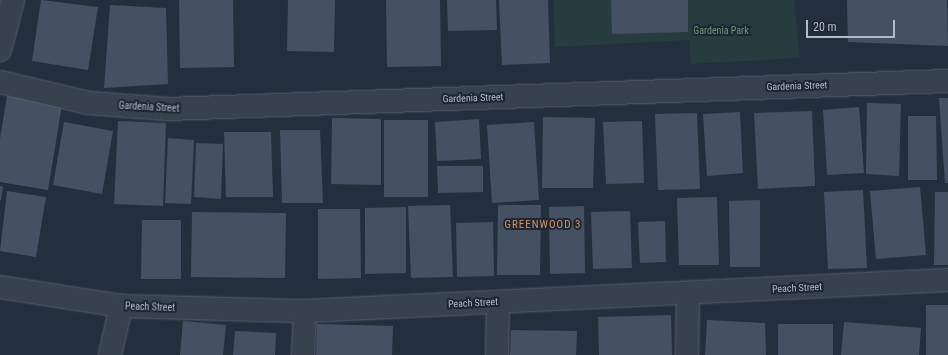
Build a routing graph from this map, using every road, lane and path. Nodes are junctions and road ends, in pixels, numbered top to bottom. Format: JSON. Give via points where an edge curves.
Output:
{"nodes":[{"id":1,"x":13,"y":0,"type":"edge"},
{"id":2,"x":0,"y":50,"type":"edge"},
{"id":3,"x":948,"y":81,"type":"edge"},
{"id":4,"x":0,"y":82,"type":"edge"},
{"id":5,"x":948,"y":280,"type":"edge"},
{"id":6,"x":0,"y":287,"type":"edge"},
{"id":7,"x":688,"y":293,"type":"junction"},
{"id":8,"x":498,"y":302,"type":"junction"},
{"id":9,"x":121,"y":306,"type":"junction"},
{"id":10,"x":305,"y":311,"type":"junction"},
{"id":11,"x":110,"y":355,"type":"edge"},
{"id":12,"x":303,"y":355,"type":"edge"},
{"id":13,"x":497,"y":355,"type":"edge"},
{"id":14,"x":687,"y":355,"type":"edge"}],
"edges":[{"from":1,"to":2,"type":"street"},
{"from":3,"to":4,"type":"street","name":"Gardenia Street","via":[[168,109],[89,103]]},
{"from":5,"to":7,"type":"street","name":"Peach Street"},
{"from":6,"to":9,"type":"street","name":"Peach Street"},
{"from":7,"to":8,"type":"street","name":"Peach Street"},
{"from":7,"to":14,"type":"street"},
{"from":8,"to":10,"type":"street","name":"Peach Street"},
{"from":8,"to":13,"type":"street"},
{"from":9,"to":10,"type":"street","name":"Peach Street"},
{"from":9,"to":11,"type":"street"},
{"from":10,"to":12,"type":"street"}]}
